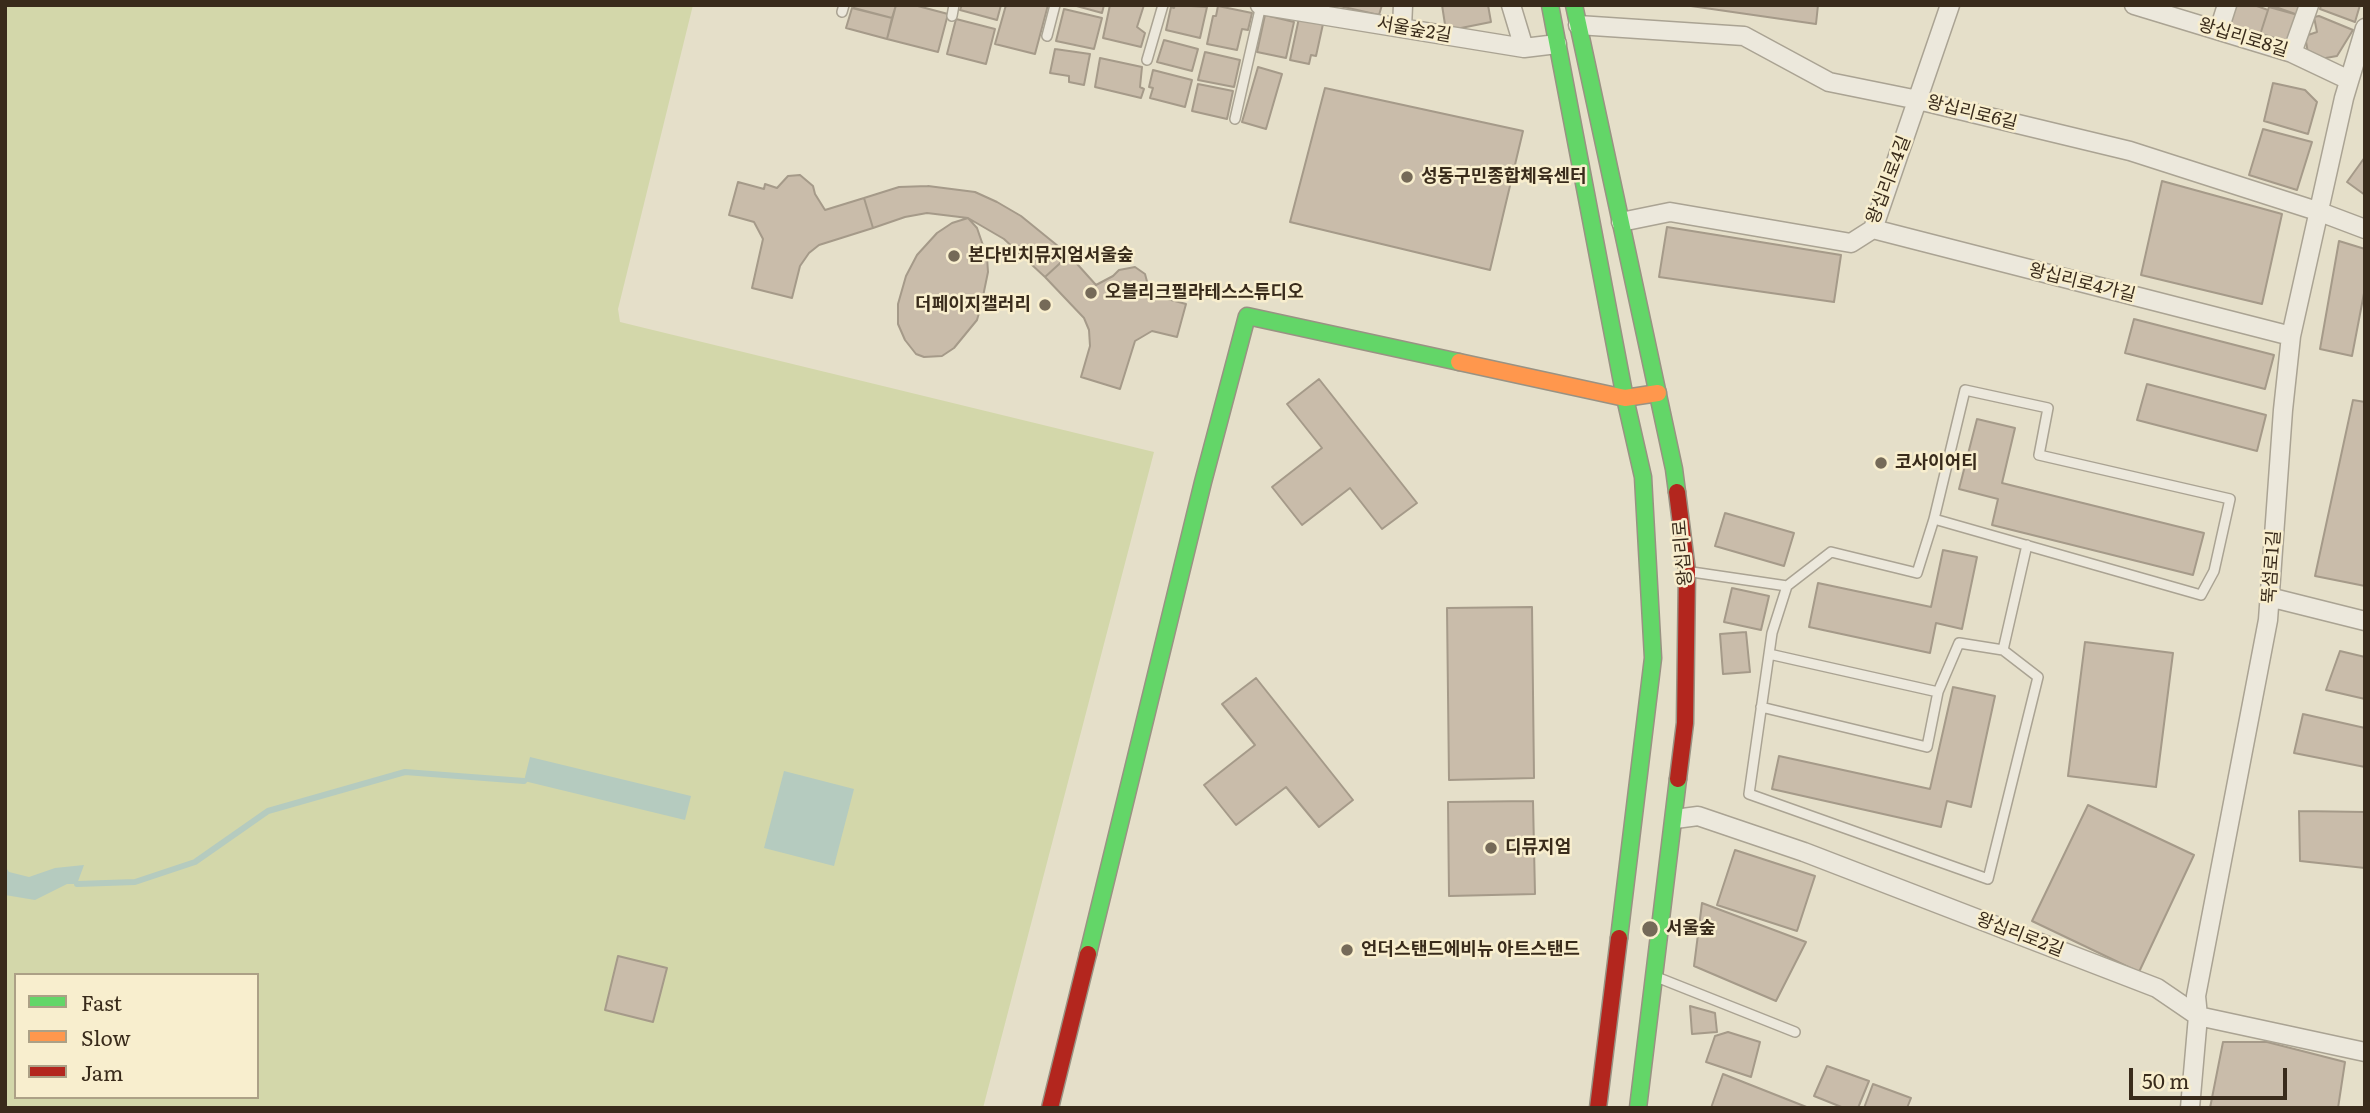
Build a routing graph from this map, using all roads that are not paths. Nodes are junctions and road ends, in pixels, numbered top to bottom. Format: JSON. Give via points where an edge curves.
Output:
{"nodes":[{"id":1,"x":954,"y":5,"type":"edge"},
{"id":2,"x":1055,"y":5,"type":"edge"},
{"id":3,"x":1163,"y":5,"type":"edge"},
{"id":4,"x":1403,"y":5,"type":"edge"},
{"id":5,"x":1511,"y":5,"type":"edge"},
{"id":6,"x":1550,"y":5,"type":"edge"},
{"id":7,"x":1574,"y":5,"type":"edge"},
{"id":8,"x":1950,"y":5,"type":"edge"},
{"id":9,"x":2134,"y":5,"type":"edge"},
{"id":10,"x":2227,"y":5,"type":"edge"},
{"id":11,"x":2309,"y":5,"type":"edge"},
{"id":12,"x":1265,"y":6,"type":"edge"},
{"id":13,"x":952,"y":16,"type":"dead end"},
{"id":14,"x":1578,"y":24,"type":"junction"},
{"id":15,"x":1402,"y":28,"type":"junction"},
{"id":16,"x":2365,"y":28,"type":"edge"},
{"id":17,"x":2219,"y":30,"type":"junction"},
{"id":18,"x":1047,"y":36,"type":"dead end"},
{"id":19,"x":1557,"y":44,"type":"junction"},
{"id":20,"x":1524,"y":48,"type":"junction"},
{"id":21,"x":2292,"y":53,"type":"junction"},
{"id":22,"x":1147,"y":60,"type":"dead end"},
{"id":23,"x":2349,"y":80,"type":"junction"},
{"id":24,"x":1918,"y":100,"type":"junction"},
{"id":25,"x":1235,"y":119,"type":"dead end"},
{"id":26,"x":2320,"y":212,"type":"junction"},
{"id":27,"x":1621,"y":222,"type":"junction"},
{"id":28,"x":1873,"y":229,"type":"junction"},
{"id":29,"x":2365,"y":229,"type":"edge"},
{"id":30,"x":2291,"y":336,"type":"junction"},
{"id":31,"x":1658,"y":393,"type":"junction"},
{"id":32,"x":1625,"y":398,"type":"junction"},
{"id":33,"x":1934,"y":519,"type":"junction"},
{"id":34,"x":2027,"y":545,"type":"junction"},
{"id":35,"x":1686,"y":571,"type":"junction"},
{"id":36,"x":1787,"y":586,"type":"junction"},
{"id":37,"x":2269,"y":597,"type":"junction"},
{"id":38,"x":2365,"y":621,"type":"edge"},
{"id":39,"x":2003,"y":650,"type":"junction"},
{"id":40,"x":1769,"y":654,"type":"junction"},
{"id":41,"x":1938,"y":692,"type":"junction"},
{"id":42,"x":1761,"y":707,"type":"junction"},
{"id":43,"x":1675,"y":819,"type":"junction"},
{"id":44,"x":1655,"y":976,"type":"junction"},
{"id":45,"x":2198,"y":1016,"type":"junction"},
{"id":46,"x":1795,"y":1032,"type":"dead end"},
{"id":47,"x":2365,"y":1052,"type":"edge"},
{"id":48,"x":1050,"y":1108,"type":"edge"},
{"id":49,"x":1598,"y":1108,"type":"edge"},
{"id":50,"x":1638,"y":1108,"type":"edge"},
{"id":51,"x":2190,"y":1108,"type":"edge"}],
"edges":[{"from":1,"to":13,"type":"lane"},
{"from":2,"to":18,"type":"lane"},
{"from":3,"to":22,"type":"lane"},
{"from":4,"to":15,"type":"street"},
{"from":5,"to":20,"type":"street"},
{"from":6,"to":19,"type":"main road","name":"왕십리로"},
{"from":7,"to":14,"type":"main road","name":"왕십리로"},
{"from":8,"to":24,"type":"street","name":"왕십리로4길"},
{"from":9,"to":17,"type":"street","name":"왕십리로8길"},
{"from":10,"to":17,"type":"street"},
{"from":11,"to":21,"type":"street"},
{"from":12,"to":15,"type":"street","name":"서울숲2길"},
{"from":12,"to":25,"type":"lane","name":"서울숲2길"},
{"from":14,"to":24,"type":"street","name":"왕십리로6길","via":[[1744,36],[1829,82]]},
{"from":14,"to":27,"type":"main road","name":"왕십리로"},
{"from":15,"to":20,"type":"street","name":"서울숲2길"},
{"from":16,"to":23,"type":"street","name":"뚝섬로1길"},
{"from":17,"to":21,"type":"street","name":"왕십리로8길"},
{"from":19,"to":20,"type":"street","name":"서울숲2길"},
{"from":19,"to":32,"type":"main road","name":"왕십리로"},
{"from":21,"to":23,"type":"street","name":"왕십리로8길"},
{"from":23,"to":26,"type":"street","name":"뚝섬로1길"},
{"from":24,"to":26,"type":"street","name":"왕십리로6길","via":[[2130,151]]},
{"from":24,"to":28,"type":"street","name":"왕십리로4길"},
{"from":26,"to":29,"type":"street","name":"왕십리로6길"},
{"from":26,"to":30,"type":"street","name":"뚝섬로1길"},
{"from":27,"to":28,"type":"street","name":"왕십리로4길","via":[[1670,212],[1851,243]]},
{"from":27,"to":31,"type":"main road","name":"왕십리로"},
{"from":28,"to":30,"type":"street","name":"왕십리로4가길"},
{"from":30,"to":37,"type":"street","name":"뚝섬로1길"},
{"from":31,"to":32,"type":"main road"},
{"from":31,"to":35,"type":"main road","name":"왕십리로","via":[[1674,469]]},
{"from":32,"to":48,"type":"main road","via":[[1247,316]]},
{"from":32,"to":49,"type":"main road","name":"왕십리로","via":[[1643,477],[1653,658]]},
{"from":33,"to":34,"type":"lane"},
{"from":33,"to":34,"type":"lane","via":[[1965,390],[2048,408],[2039,455],[2230,499],[2214,571],[2201,595]]},
{"from":33,"to":36,"type":"lane","via":[[1917,573],[1831,552]]},
{"from":34,"to":39,"type":"lane"},
{"from":35,"to":36,"type":"lane"},
{"from":35,"to":43,"type":"main road","name":"왕십리로","via":[[1685,723]]},
{"from":36,"to":40,"type":"lane"},
{"from":37,"to":38,"type":"street"},
{"from":37,"to":45,"type":"street","name":"뚝섬로1길","via":[[2196,996]]},
{"from":39,"to":41,"type":"lane","via":[[1959,643]]},
{"from":39,"to":42,"type":"lane","via":[[2038,677],[1988,879],[1749,794]]},
{"from":40,"to":41,"type":"lane"},
{"from":40,"to":42,"type":"lane"},
{"from":41,"to":42,"type":"lane","via":[[1927,747]]},
{"from":43,"to":44,"type":"main road","name":"왕십리로"},
{"from":43,"to":45,"type":"street","name":"왕십리로2길","via":[[1698,816],[1804,852],[2157,988]]},
{"from":44,"to":46,"type":"lane"},
{"from":44,"to":50,"type":"main road","name":"왕십리로"},
{"from":45,"to":47,"type":"street","name":"왕십리로2길"},
{"from":45,"to":51,"type":"street","name":"뚝섬로1길"}]}
